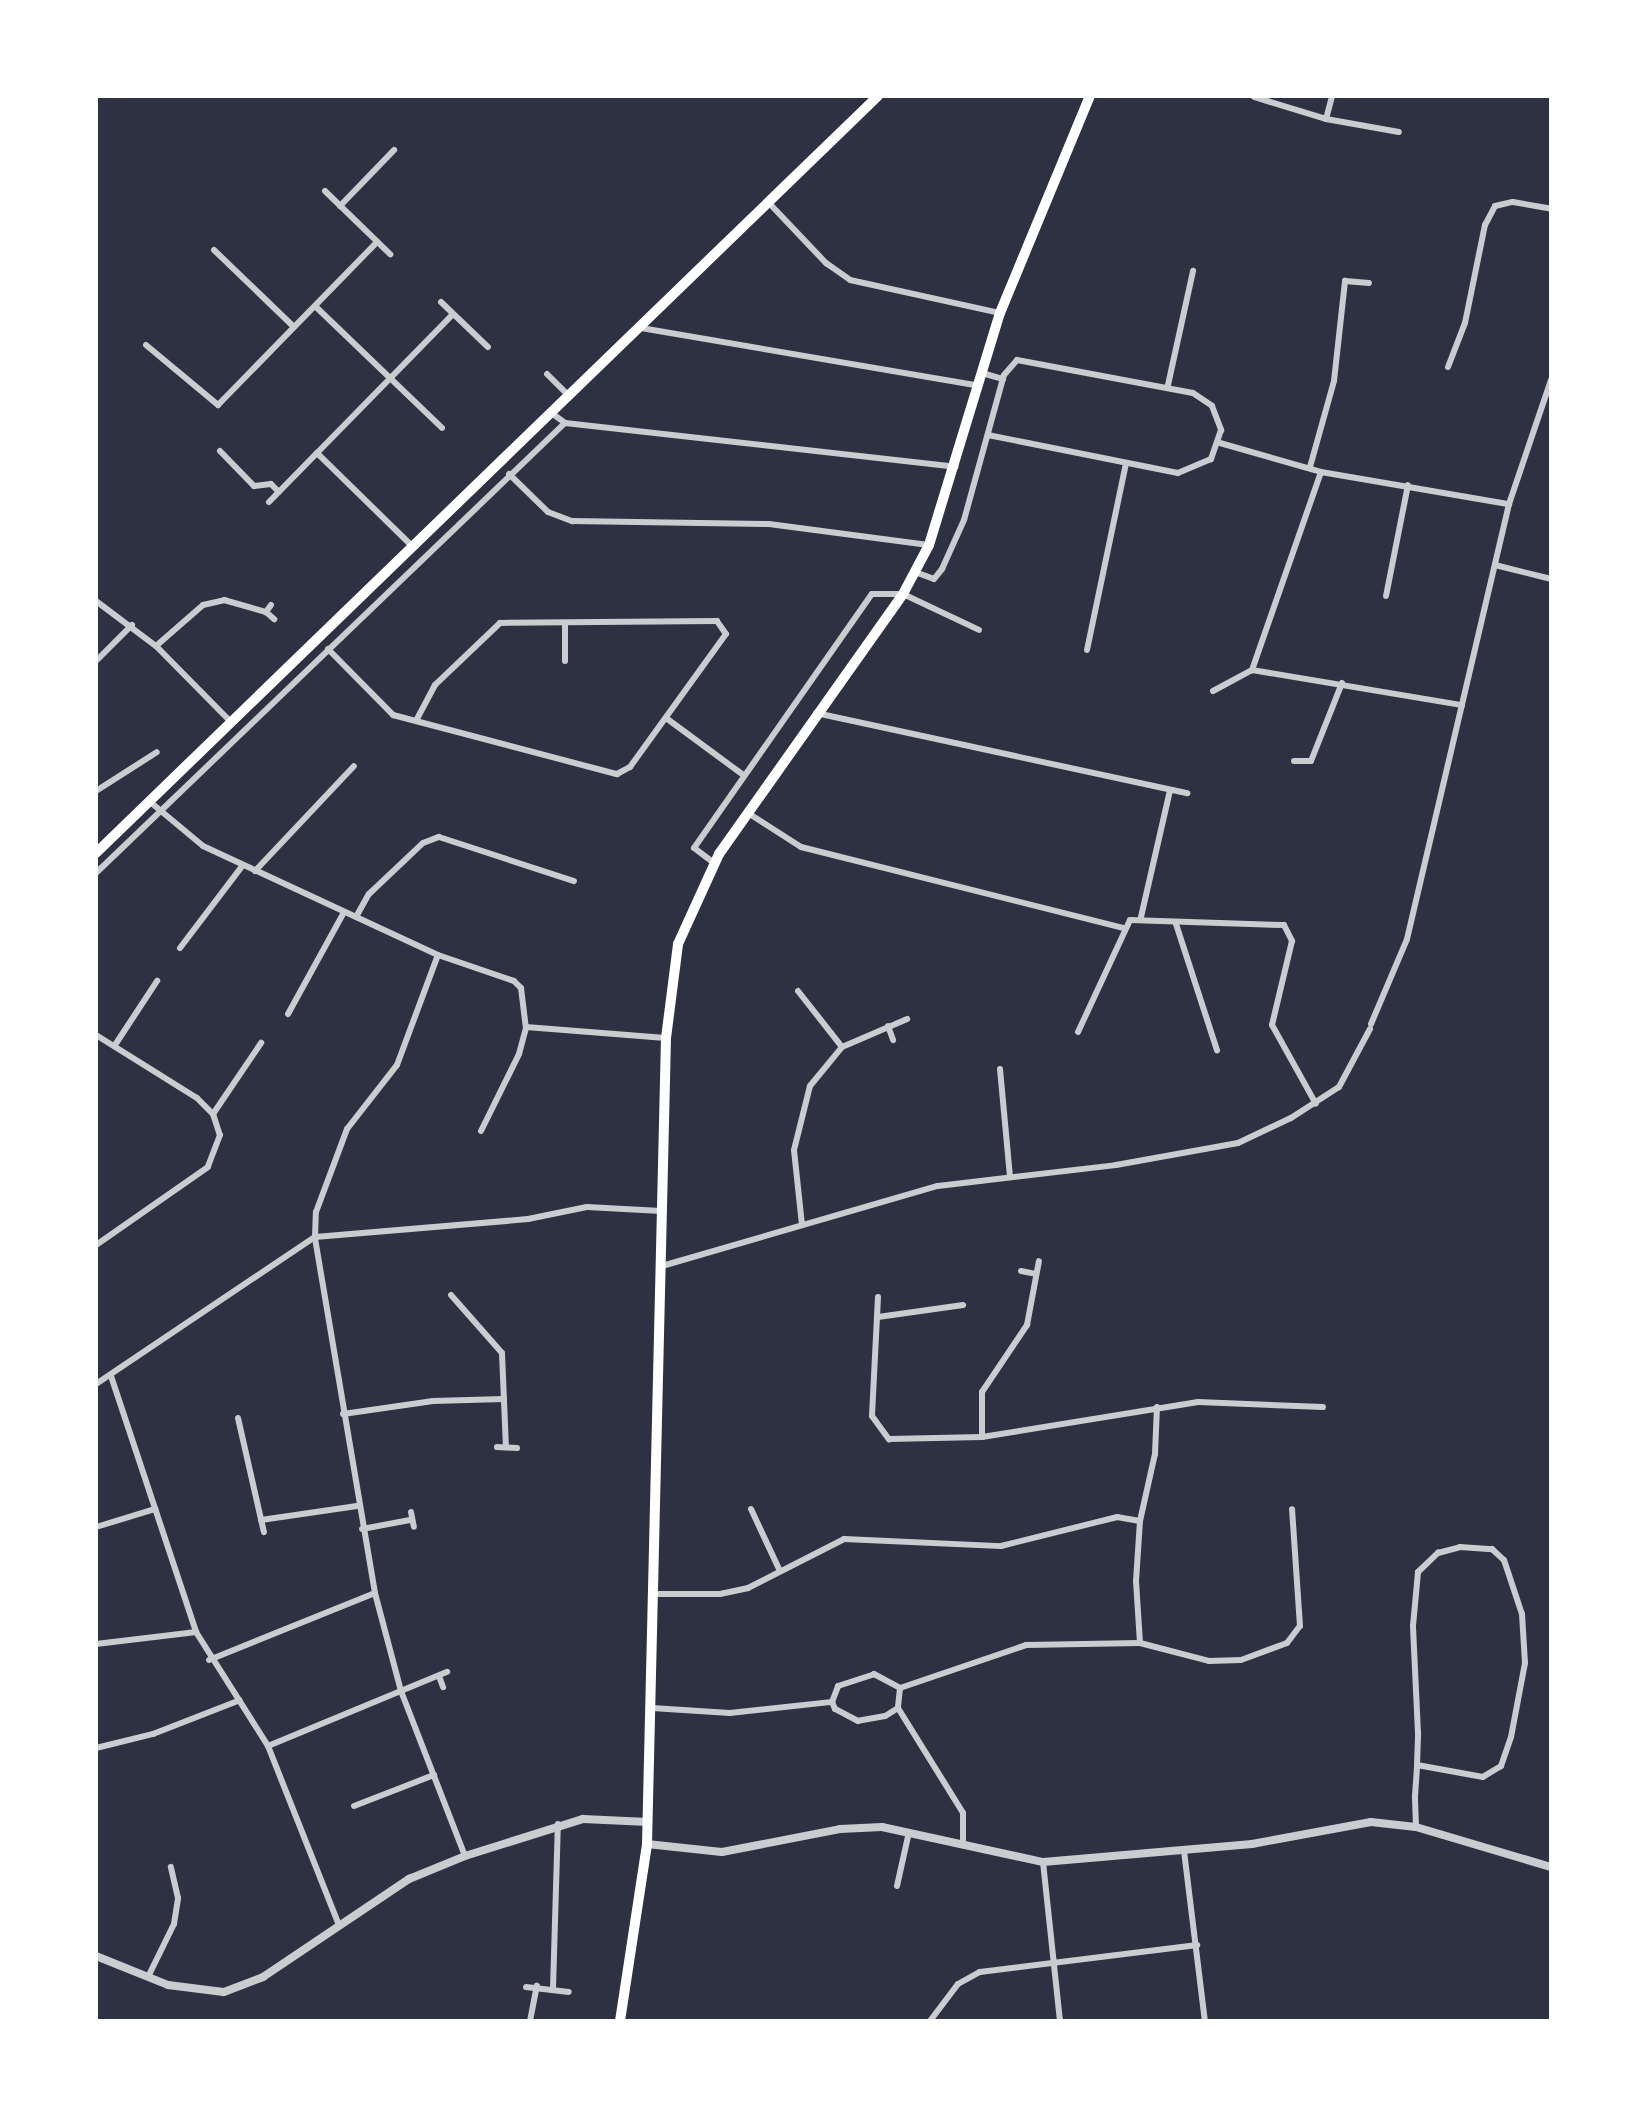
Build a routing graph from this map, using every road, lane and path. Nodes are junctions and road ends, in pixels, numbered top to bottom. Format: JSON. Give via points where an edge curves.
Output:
{"nodes":[{"id":1,"x":878,"y":96,"type":"edge"},
{"id":2,"x":1090,"y":96,"type":"edge"},
{"id":3,"x":1332,"y":96,"type":"edge"},
{"id":4,"x":1254,"y":97,"type":"edge"},
{"id":5,"x":1326,"y":119,"type":"junction"},
{"id":6,"x":1399,"y":132,"type":"dead end"},
{"id":7,"x":394,"y":150,"type":"dead end"},
{"id":8,"x":325,"y":191,"type":"dead end"},
{"id":9,"x":769,"y":203,"type":"junction"},
{"id":10,"x":340,"y":206,"type":"junction"},
{"id":11,"x":1551,"y":209,"type":"edge"},
{"id":12,"x":377,"y":242,"type":"junction"},
{"id":13,"x":214,"y":250,"type":"dead end"},
{"id":14,"x":390,"y":254,"type":"dead end"},
{"id":15,"x":1193,"y":271,"type":"dead end"},
{"id":16,"x":1369,"y":283,"type":"dead end"},
{"id":17,"x":441,"y":302,"type":"dead end"},
{"id":18,"x":315,"y":306,"type":"junction"},
{"id":19,"x":1000,"y":313,"type":"junction"},
{"id":20,"x":453,"y":314,"type":"junction"},
{"id":21,"x":294,"y":327,"type":"junction"},
{"id":22,"x":641,"y":328,"type":"junction"},
{"id":23,"x":146,"y":345,"type":"dead end"},
{"id":24,"x":488,"y":347,"type":"dead end"},
{"id":25,"x":1448,"y":367,"type":"dead end"},
{"id":26,"x":982,"y":373,"type":"junction"},
{"id":27,"x":547,"y":374,"type":"dead end"},
{"id":28,"x":390,"y":379,"type":"junction"},
{"id":29,"x":1003,"y":379,"type":"junction"},
{"id":30,"x":1551,"y":380,"type":"edge"},
{"id":31,"x":1168,"y":385,"type":"junction"},
{"id":32,"x":979,"y":386,"type":"junction"},
{"id":33,"x":568,"y":395,"type":"junction"},
{"id":34,"x":550,"y":412,"type":"junction"},
{"id":35,"x":565,"y":423,"type":"junction"},
{"id":36,"x":442,"y":428,"type":"dead end"},
{"id":37,"x":988,"y":435,"type":"junction"},
{"id":38,"x":1220,"y":443,"type":"junction"},
{"id":39,"x":220,"y":451,"type":"dead end"},
{"id":40,"x":317,"y":453,"type":"junction"},
{"id":41,"x":1126,"y":464,"type":"junction"},
{"id":42,"x":956,"y":467,"type":"junction"},
{"id":43,"x":1310,"y":467,"type":"junction"},
{"id":44,"x":1321,"y":472,"type":"junction"},
{"id":45,"x":509,"y":474,"type":"junction"},
{"id":46,"x":1408,"y":485,"type":"junction"},
{"id":47,"x":279,"y":492,"type":"junction"},
{"id":48,"x":269,"y":502,"type":"dead end"},
{"id":49,"x":1509,"y":504,"type":"junction"},
{"id":50,"x":410,"y":544,"type":"junction"},
{"id":51,"x":929,"y":545,"type":"junction"},
{"id":52,"x":1495,"y":565,"type":"junction"},
{"id":53,"x":915,"y":572,"type":"junction"},
{"id":54,"x":1551,"y":579,"type":"edge"},
{"id":55,"x":903,"y":594,"type":"junction"},
{"id":56,"x":1386,"y":596,"type":"dead end"},
{"id":57,"x":96,"y":601,"type":"edge"},
{"id":58,"x":271,"y":605,"type":"dead end"},
{"id":59,"x":266,"y":612,"type":"junction"},
{"id":60,"x":274,"y":619,"type":"dead end"},
{"id":61,"x":565,"y":623,"type":"junction"},
{"id":62,"x":132,"y":625,"type":"junction"},
{"id":63,"x":979,"y":630,"type":"dead end"},
{"id":64,"x":156,"y":646,"type":"junction"},
{"id":65,"x":328,"y":649,"type":"junction"},
{"id":66,"x":1087,"y":650,"type":"dead end"},
{"id":67,"x":96,"y":661,"type":"edge"},
{"id":68,"x":565,"y":661,"type":"dead end"},
{"id":69,"x":1252,"y":670,"type":"junction"},
{"id":70,"x":271,"y":680,"type":"junction"},
{"id":71,"x":1342,"y":683,"type":"junction"},
{"id":72,"x":1213,"y":691,"type":"dead end"},
{"id":73,"x":283,"y":693,"type":"junction"},
{"id":74,"x":1462,"y":705,"type":"junction"},
{"id":75,"x":816,"y":713,"type":"junction"},
{"id":76,"x":666,"y":718,"type":"junction"},
{"id":77,"x":416,"y":720,"type":"junction"},
{"id":78,"x":230,"y":721,"type":"junction"},
{"id":79,"x":157,"y":752,"type":"dead end"},
{"id":80,"x":1294,"y":761,"type":"dead end"},
{"id":81,"x":354,"y":766,"type":"dead end"},
{"id":82,"x":742,"y":774,"type":"junction"},
{"id":83,"x":1170,"y":790,"type":"junction"},
{"id":84,"x":96,"y":791,"type":"edge"},
{"id":85,"x":1187,"y":793,"type":"dead end"},
{"id":86,"x":148,"y":801,"type":"junction"},
{"id":87,"x":159,"y":812,"type":"junction"},
{"id":88,"x":747,"y":813,"type":"junction"},
{"id":89,"x":96,"y":853,"type":"edge"},
{"id":90,"x":714,"y":863,"type":"junction"},
{"id":91,"x":243,"y":865,"type":"junction"},
{"id":92,"x":255,"y":871,"type":"junction"},
{"id":93,"x":96,"y":873,"type":"edge"},
{"id":94,"x":574,"y":881,"type":"dead end"},
{"id":95,"x":344,"y":912,"type":"junction"},
{"id":96,"x":356,"y":917,"type":"junction"},
{"id":97,"x":1141,"y":917,"type":"junction"},
{"id":98,"x":1176,"y":924,"type":"junction"},
{"id":99,"x":1124,"y":928,"type":"junction"},
{"id":100,"x":180,"y":948,"type":"dead end"},
{"id":101,"x":438,"y":955,"type":"junction"},
{"id":102,"x":157,"y":981,"type":"dead end"},
{"id":103,"x":798,"y":991,"type":"dead end"},
{"id":104,"x":288,"y":1014,"type":"dead end"},
{"id":105,"x":907,"y":1019,"type":"dead end"},
{"id":106,"x":888,"y":1026,"type":"junction"},
{"id":107,"x":526,"y":1027,"type":"junction"},
{"id":108,"x":1078,"y":1032,"type":"dead end"},
{"id":109,"x":96,"y":1035,"type":"edge"},
{"id":110,"x":666,"y":1038,"type":"junction"},
{"id":111,"x":893,"y":1040,"type":"dead end"},
{"id":112,"x":261,"y":1043,"type":"dead end"},
{"id":113,"x":115,"y":1045,"type":"junction"},
{"id":114,"x":842,"y":1047,"type":"junction"},
{"id":115,"x":1217,"y":1050,"type":"dead end"},
{"id":116,"x":1000,"y":1069,"type":"dead end"},
{"id":117,"x":1316,"y":1104,"type":"junction"},
{"id":118,"x":213,"y":1114,"type":"junction"},
{"id":119,"x":481,"y":1131,"type":"dead end"},
{"id":120,"x":1010,"y":1176,"type":"junction"},
{"id":121,"x":662,"y":1211,"type":"junction"},
{"id":122,"x":802,"y":1225,"type":"junction"},
{"id":123,"x":315,"y":1237,"type":"junction"},
{"id":124,"x":96,"y":1245,"type":"edge"},
{"id":125,"x":1039,"y":1261,"type":"dead end"},
{"id":126,"x":662,"y":1266,"type":"junction"},
{"id":127,"x":1021,"y":1271,"type":"dead end"},
{"id":128,"x":1036,"y":1274,"type":"junction"},
{"id":129,"x":451,"y":1295,"type":"dead end"},
{"id":130,"x":878,"y":1297,"type":"dead end"},
{"id":131,"x":963,"y":1305,"type":"dead end"},
{"id":132,"x":878,"y":1317,"type":"junction"},
{"id":133,"x":111,"y":1376,"type":"junction"},
{"id":134,"x":96,"y":1384,"type":"edge"},
{"id":135,"x":504,"y":1399,"type":"junction"},
{"id":136,"x":1157,"y":1407,"type":"junction"},
{"id":137,"x":1323,"y":1407,"type":"dead end"},
{"id":138,"x":343,"y":1414,"type":"junction"},
{"id":139,"x":238,"y":1418,"type":"dead end"},
{"id":140,"x":982,"y":1437,"type":"junction"},
{"id":141,"x":497,"y":1447,"type":"dead end"},
{"id":142,"x":506,"y":1447,"type":"junction"},
{"id":143,"x":517,"y":1448,"type":"dead end"},
{"id":144,"x":357,"y":1506,"type":"junction"},
{"id":145,"x":155,"y":1509,"type":"junction"},
{"id":146,"x":751,"y":1509,"type":"dead end"},
{"id":147,"x":1292,"y":1509,"type":"dead end"},
{"id":148,"x":261,"y":1520,"type":"junction"},
{"id":149,"x":1140,"y":1521,"type":"junction"},
{"id":150,"x":96,"y":1527,"type":"edge"},
{"id":151,"x":414,"y":1527,"type":"dead end"},
{"id":152,"x":362,"y":1529,"type":"junction"},
{"id":153,"x":264,"y":1532,"type":"dead end"},
{"id":154,"x":779,"y":1569,"type":"junction"},
{"id":155,"x":375,"y":1593,"type":"junction"},
{"id":156,"x":656,"y":1594,"type":"junction"},
{"id":157,"x":196,"y":1632,"type":"junction"},
{"id":158,"x":1140,"y":1643,"type":"junction"},
{"id":159,"x":96,"y":1644,"type":"edge"},
{"id":160,"x":209,"y":1660,"type":"junction"},
{"id":161,"x":447,"y":1672,"type":"dead end"},
{"id":162,"x":439,"y":1676,"type":"junction"},
{"id":163,"x":443,"y":1687,"type":"dead end"},
{"id":164,"x":900,"y":1688,"type":"junction"},
{"id":165,"x":401,"y":1691,"type":"junction"},
{"id":166,"x":240,"y":1700,"type":"junction"},
{"id":167,"x":832,"y":1702,"type":"junction"},
{"id":168,"x":652,"y":1708,"type":"junction"},
{"id":169,"x":898,"y":1708,"type":"junction"},
{"id":170,"x":268,"y":1746,"type":"junction"},
{"id":171,"x":96,"y":1748,"type":"edge"},
{"id":172,"x":1417,"y":1765,"type":"junction"},
{"id":173,"x":434,"y":1775,"type":"junction"},
{"id":174,"x":354,"y":1806,"type":"dead end"},
{"id":175,"x":648,"y":1822,"type":"junction"},
{"id":176,"x":558,"y":1824,"type":"junction"},
{"id":177,"x":1416,"y":1827,"type":"junction"},
{"id":178,"x":909,"y":1832,"type":"junction"},
{"id":179,"x":647,"y":1844,"type":"junction"},
{"id":180,"x":963,"y":1846,"type":"junction"},
{"id":181,"x":1184,"y":1851,"type":"junction"},
{"id":182,"x":465,"y":1856,"type":"junction"},
{"id":183,"x":1043,"y":1862,"type":"junction"},
{"id":184,"x":171,"y":1867,"type":"dead end"},
{"id":185,"x":1551,"y":1867,"type":"edge"},
{"id":186,"x":897,"y":1886,"type":"dead end"},
{"id":187,"x":339,"y":1925,"type":"junction"},
{"id":188,"x":1197,"y":1945,"type":"junction"},
{"id":189,"x":96,"y":1956,"type":"edge"},
{"id":190,"x":1053,"y":1963,"type":"junction"},
{"id":191,"x":148,"y":1977,"type":"junction"},
{"id":192,"x":537,"y":1986,"type":"junction"},
{"id":193,"x":526,"y":1987,"type":"dead end"},
{"id":194,"x":553,"y":1989,"type":"junction"},
{"id":195,"x":569,"y":1992,"type":"dead end"},
{"id":196,"x":530,"y":2021,"type":"edge"},
{"id":197,"x":620,"y":2021,"type":"edge"},
{"id":198,"x":930,"y":2021,"type":"edge"},
{"id":199,"x":1060,"y":2021,"type":"edge"},
{"id":200,"x":1205,"y":2021,"type":"edge"}],
"edges":[{"from":1,"to":9,"type":"main road"},
{"from":2,"to":19,"type":"main road"},
{"from":3,"to":5,"type":"street"},
{"from":4,"to":5,"type":"street"},
{"from":5,"to":6,"type":"street"},
{"from":7,"to":10,"type":"street"},
{"from":8,"to":10,"type":"street"},
{"from":9,"to":19,"type":"street","via":[[826,263],[850,280]]},
{"from":9,"to":22,"type":"main road"},
{"from":10,"to":12,"type":"street"},
{"from":11,"to":25,"type":"street","via":[[1513,202],[1495,206],[1485,225],[1465,323]]},
{"from":12,"to":14,"type":"street"},
{"from":12,"to":18,"type":"street"},
{"from":13,"to":21,"type":"street"},
{"from":15,"to":31,"type":"street"},
{"from":16,"to":43,"type":"street","via":[[1345,281],[1334,381]]},
{"from":17,"to":20,"type":"street"},
{"from":18,"to":21,"type":"street"},
{"from":18,"to":28,"type":"street"},
{"from":19,"to":26,"type":"main road"},
{"from":20,"to":24,"type":"street"},
{"from":20,"to":28,"type":"street"},
{"from":21,"to":23,"type":"street","via":[[218,405]]},
{"from":22,"to":32,"type":"street"},
{"from":22,"to":33,"type":"main road"},
{"from":26,"to":29,"type":"street"},
{"from":26,"to":32,"type":"main road"},
{"from":27,"to":33,"type":"street"},
{"from":28,"to":36,"type":"street"},
{"from":28,"to":40,"type":"street"},
{"from":29,"to":31,"type":"street","via":[[1009,366],[1026,358]]},
{"from":29,"to":37,"type":"street"},
{"from":30,"to":49,"type":"street"},
{"from":31,"to":38,"type":"street","via":[[1205,398],[1219,417]]},
{"from":32,"to":42,"type":"main road"},
{"from":33,"to":34,"type":"main road"},
{"from":34,"to":35,"type":"street"},
{"from":34,"to":50,"type":"main road"},
{"from":35,"to":42,"type":"street"},
{"from":35,"to":45,"type":"street"},
{"from":37,"to":41,"type":"street"},
{"from":37,"to":53,"type":"street","via":[[964,520],[942,569],[934,579]]},
{"from":38,"to":41,"type":"street","via":[[1211,459],[1191,471]]},
{"from":38,"to":43,"type":"street"},
{"from":39,"to":47,"type":"street","via":[[254,486],[271,484]]},
{"from":40,"to":47,"type":"street"},
{"from":40,"to":50,"type":"street"},
{"from":41,"to":66,"type":"street"},
{"from":42,"to":51,"type":"main road"},
{"from":43,"to":44,"type":"street"},
{"from":44,"to":46,"type":"street"},
{"from":44,"to":69,"type":"street"},
{"from":45,"to":51,"type":"street","via":[[548,512],[572,521],[769,524]]},
{"from":45,"to":65,"type":"street"},
{"from":46,"to":49,"type":"street"},
{"from":46,"to":56,"type":"street"},
{"from":47,"to":48,"type":"street"},
{"from":49,"to":52,"type":"street"},
{"from":50,"to":70,"type":"main road"},
{"from":51,"to":53,"type":"main road"},
{"from":52,"to":54,"type":"street"},
{"from":52,"to":74,"type":"street"},
{"from":53,"to":55,"type":"main road"},
{"from":55,"to":63,"type":"street"},
{"from":55,"to":75,"type":"main road"},
{"from":55,"to":82,"type":"street","via":[[872,594]]},
{"from":57,"to":62,"type":"street"},
{"from":58,"to":59,"type":"street"},
{"from":59,"to":60,"type":"street"},
{"from":59,"to":64,"type":"street","via":[[224,600],[203,605]]},
{"from":61,"to":68,"type":"street"},
{"from":61,"to":76,"type":"street","via":[[723,624],[726,634]]},
{"from":61,"to":77,"type":"street","via":[[500,623],[435,685]]},
{"from":62,"to":64,"type":"street"},
{"from":62,"to":67,"type":"street"},
{"from":64,"to":78,"type":"street"},
{"from":65,"to":73,"type":"street"},
{"from":65,"to":77,"type":"street","via":[[393,715]]},
{"from":69,"to":71,"type":"street"},
{"from":69,"to":72,"type":"street"},
{"from":70,"to":73,"type":"street"},
{"from":70,"to":78,"type":"main road"},
{"from":71,"to":74,"type":"street"},
{"from":71,"to":80,"type":"street","via":[[1311,761]]},
{"from":73,"to":87,"type":"street"},
{"from":74,"to":117,"type":"street","via":[[1407,939],[1339,1087]]},
{"from":75,"to":83,"type":"street"},
{"from":75,"to":88,"type":"main road"},
{"from":76,"to":77,"type":"street","via":[[630,767],[617,774]]},
{"from":76,"to":82,"type":"street"},
{"from":78,"to":86,"type":"main road"},
{"from":79,"to":84,"type":"street"},
{"from":81,"to":92,"type":"street"},
{"from":82,"to":90,"type":"street","via":[[694,848]]},
{"from":83,"to":85,"type":"street"},
{"from":83,"to":97,"type":"street"},
{"from":86,"to":87,"type":"street"},
{"from":86,"to":89,"type":"main road"},
{"from":87,"to":91,"type":"street","via":[[203,846]]},
{"from":87,"to":93,"type":"street"},
{"from":88,"to":90,"type":"main road"},
{"from":88,"to":99,"type":"street","via":[[801,847]]},
{"from":90,"to":110,"type":"main road","via":[[678,944]]},
{"from":91,"to":92,"type":"street"},
{"from":91,"to":100,"type":"street"},
{"from":92,"to":95,"type":"street"},
{"from":94,"to":96,"type":"street","via":[[439,837],[423,843],[369,894]]},
{"from":95,"to":96,"type":"street"},
{"from":95,"to":104,"type":"street"},
{"from":96,"to":101,"type":"street"},
{"from":97,"to":98,"type":"street"},
{"from":97,"to":99,"type":"street"},
{"from":98,"to":115,"type":"street"},
{"from":98,"to":117,"type":"street","via":[[1271,922],[1291,934],[1272,1025]]},
{"from":99,"to":108,"type":"street"},
{"from":101,"to":107,"type":"street","via":[[514,981],[521,988]]},
{"from":101,"to":123,"type":"street","via":[[397,1065],[347,1129],[316,1212]]},
{"from":102,"to":113,"type":"street"},
{"from":103,"to":114,"type":"street"},
{"from":105,"to":106,"type":"street"},
{"from":106,"to":111,"type":"street"},
{"from":106,"to":114,"type":"street"},
{"from":107,"to":110,"type":"street"},
{"from":107,"to":119,"type":"street","via":[[519,1054]]},
{"from":109,"to":113,"type":"street"},
{"from":110,"to":121,"type":"main road"},
{"from":112,"to":118,"type":"street"},
{"from":113,"to":118,"type":"street"},
{"from":114,"to":122,"type":"street","via":[[810,1086],[797,1121],[794,1179]]},
{"from":116,"to":120,"type":"street"},
{"from":117,"to":120,"type":"street","via":[[1264,1132],[1201,1152]]},
{"from":118,"to":124,"type":"street","via":[[219,1146],[208,1167]]},
{"from":120,"to":122,"type":"street","via":[[938,1186]]},
{"from":121,"to":123,"type":"street","via":[[587,1207],[528,1219]]},
{"from":121,"to":126,"type":"main road"},
{"from":122,"to":126,"type":"street"},
{"from":123,"to":133,"type":"street"},
{"from":123,"to":138,"type":"street"},
{"from":125,"to":128,"type":"street"},
{"from":126,"to":156,"type":"main road"},
{"from":127,"to":128,"type":"street"},
{"from":128,"to":140,"type":"street","via":[[1023,1333],[982,1392]]},
{"from":129,"to":135,"type":"street","via":[[502,1353]]},
{"from":130,"to":132,"type":"street"},
{"from":131,"to":132,"type":"street"},
{"from":132,"to":140,"type":"street","via":[[872,1416],[882,1435],[898,1440]]},
{"from":133,"to":134,"type":"street"},
{"from":133,"to":145,"type":"street"},
{"from":135,"to":138,"type":"street","via":[[433,1401]]},
{"from":135,"to":142,"type":"street"},
{"from":136,"to":137,"type":"street","via":[[1198,1402]]},
{"from":136,"to":140,"type":"street"},
{"from":136,"to":149,"type":"street","via":[[1155,1454]]},
{"from":138,"to":144,"type":"street"},
{"from":139,"to":148,"type":"street"},
{"from":141,"to":142,"type":"street"},
{"from":142,"to":143,"type":"street"},
{"from":144,"to":148,"type":"street"},
{"from":144,"to":152,"type":"street"},
{"from":145,"to":150,"type":"street"},
{"from":145,"to":157,"type":"street"},
{"from":146,"to":154,"type":"street"},
{"from":147,"to":158,"type":"street","via":[[1300,1626],[1287,1643],[1241,1660],[1209,1661]]},
{"from":148,"to":153,"type":"street"},
{"from":149,"to":154,"type":"street","via":[[1117,1517],[1001,1546],[844,1539]]},
{"from":149,"to":158,"type":"street"},
{"from":151,"to":152,"type":"street","via":[[410,1516]]},
{"from":152,"to":155,"type":"street"},
{"from":154,"to":156,"type":"street","via":[[748,1588],[720,1594]]},
{"from":155,"to":160,"type":"street"},
{"from":155,"to":165,"type":"street"},
{"from":156,"to":168,"type":"main road"},
{"from":157,"to":159,"type":"street"},
{"from":157,"to":160,"type":"street"},
{"from":158,"to":164,"type":"street","via":[[1026,1645]]},
{"from":160,"to":166,"type":"street"},
{"from":161,"to":162,"type":"street"},
{"from":162,"to":163,"type":"street"},
{"from":162,"to":165,"type":"street"},
{"from":164,"to":167,"type":"street","via":[[883,1676],[859,1675],[838,1686]]},
{"from":164,"to":169,"type":"street"},
{"from":165,"to":170,"type":"street"},
{"from":165,"to":173,"type":"street"},
{"from":166,"to":170,"type":"street"},
{"from":166,"to":171,"type":"street","via":[[153,1734]]},
{"from":167,"to":168,"type":"street","via":[[730,1713]]},
{"from":167,"to":169,"type":"street","via":[[843,1715],[858,1721]]},
{"from":168,"to":175,"type":"main road"},
{"from":169,"to":180,"type":"street","via":[[963,1813]]},
{"from":170,"to":187,"type":"street"},
{"from":172,"to":172,"type":"street","via":[[1483,1777],[1501,1766],[1525,1663],[1522,1614],[1504,1560],[1492,1549],[1438,1553],[1418,1572],[1413,1626]]},
{"from":172,"to":177,"type":"street"},
{"from":173,"to":174,"type":"street"},
{"from":173,"to":182,"type":"street"},
{"from":175,"to":176,"type":"street","via":[[596,1817]]},
{"from":175,"to":179,"type":"main road"},
{"from":176,"to":182,"type":"street"},
{"from":176,"to":194,"type":"street"},
{"from":177,"to":181,"type":"street","via":[[1371,1822]]},
{"from":177,"to":185,"type":"street"},
{"from":178,"to":179,"type":"street","via":[[857,1826],[722,1852]]},
{"from":178,"to":180,"type":"street"},
{"from":178,"to":186,"type":"street"},
{"from":179,"to":197,"type":"main road"},
{"from":180,"to":183,"type":"street"},
{"from":181,"to":183,"type":"street"},
{"from":181,"to":188,"type":"street"},
{"from":182,"to":187,"type":"street","via":[[409,1879]]},
{"from":183,"to":190,"type":"street"},
{"from":184,"to":191,"type":"street","via":[[178,1898],[174,1924]]},
{"from":187,"to":191,"type":"street","via":[[240,1988],[204,1992]]},
{"from":188,"to":190,"type":"street"},
{"from":188,"to":200,"type":"street"},
{"from":189,"to":191,"type":"street"},
{"from":190,"to":198,"type":"street","via":[[980,1972],[958,1984]]},
{"from":190,"to":199,"type":"street"},
{"from":192,"to":193,"type":"street"},
{"from":192,"to":194,"type":"street"},
{"from":192,"to":196,"type":"street"},
{"from":194,"to":195,"type":"street"}]}
